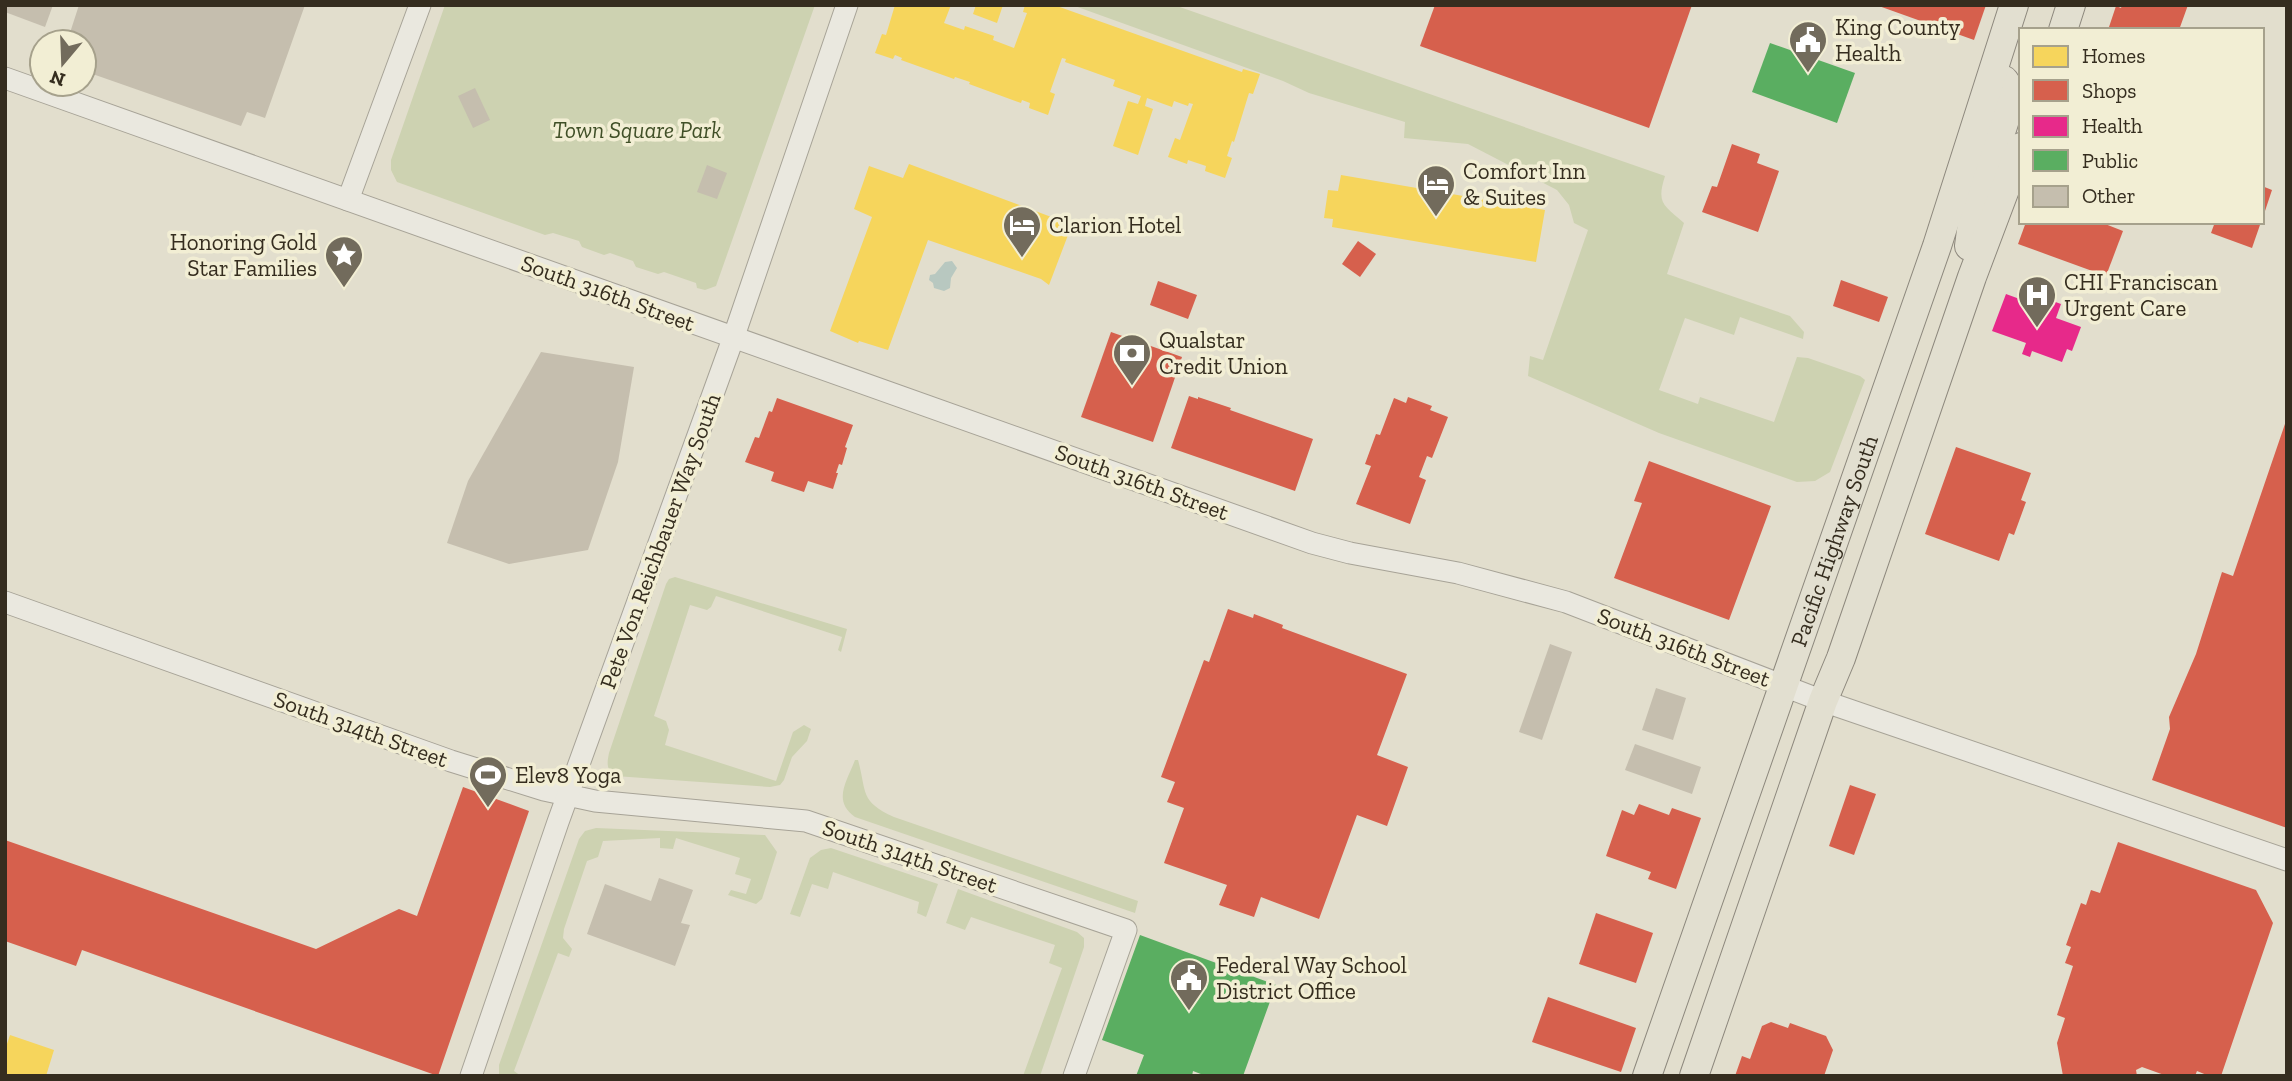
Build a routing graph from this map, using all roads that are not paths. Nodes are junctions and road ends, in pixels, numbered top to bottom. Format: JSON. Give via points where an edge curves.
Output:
{"nodes":[{"id":1,"x":421,"y":5,"type":"edge"},
{"id":2,"x":847,"y":5,"type":"edge"},
{"id":3,"x":2014,"y":5,"type":"edge"},
{"id":4,"x":2071,"y":5,"type":"edge"},
{"id":5,"x":2064,"y":28,"type":"edge"},
{"id":6,"x":1993,"y":76,"type":"junction"},
{"id":7,"x":5,"y":78,"type":"edge"},
{"id":8,"x":2019,"y":152,"type":"edge"},
{"id":9,"x":348,"y":200,"type":"junction"},
{"id":10,"x":1959,"y":314,"type":"junction"},
{"id":11,"x":734,"y":336,"type":"junction"},
{"id":12,"x":5,"y":602,"type":"edge"},
{"id":13,"x":1784,"y":685,"type":"junction"},
{"id":14,"x":1823,"y":701,"type":"junction"},
{"id":15,"x":568,"y":797,"type":"junction"},
{"id":16,"x":2287,"y":860,"type":"edge"},
{"id":17,"x":1653,"y":1069,"type":"edge"},
{"id":18,"x":471,"y":1076,"type":"edge"},
{"id":19,"x":1074,"y":1076,"type":"edge"},
{"id":20,"x":1694,"y":1076,"type":"edge"}],
"edges":[{"from":1,"to":9,"type":"street"},
{"from":2,"to":11,"type":"street","name":"Pete Von Reichbauer Way South"},
{"from":3,"to":6,"type":"main road","name":"Pacific Highway South"},
{"from":4,"to":5,"type":"main road"},
{"from":6,"to":10,"type":"main road","via":[[2012,92],[1972,223]]},
{"from":6,"to":13,"type":"main road","name":"Pacific Highway South"},
{"from":7,"to":9,"type":"street","name":"South 316th Street"},
{"from":8,"to":10,"type":"main road","name":"Pacific Highway South"},
{"from":9,"to":11,"type":"street","name":"South 316th Street"},
{"from":10,"to":14,"type":"main road","name":"Pacific Highway South"},
{"from":11,"to":13,"type":"street","name":"South 316th Street","via":[[1312,543],[1537,593]]},
{"from":11,"to":15,"type":"street","name":"Pete Von Reichbauer Way South"},
{"from":12,"to":15,"type":"street","name":"South 314th Street","via":[[451,761]]},
{"from":13,"to":14,"type":"street","name":"South 316th Street"},
{"from":13,"to":17,"type":"main road","name":"Pacific Highway South"},
{"from":14,"to":16,"type":"street","name":"South 316th Street"},
{"from":14,"to":20,"type":"main road","name":"Pacific Highway South"},
{"from":15,"to":18,"type":"street","name":"Pete Von Reichbauer Way South"},
{"from":15,"to":19,"type":"street","name":"South 314th Street","via":[[806,821],[1126,930]]}]}
